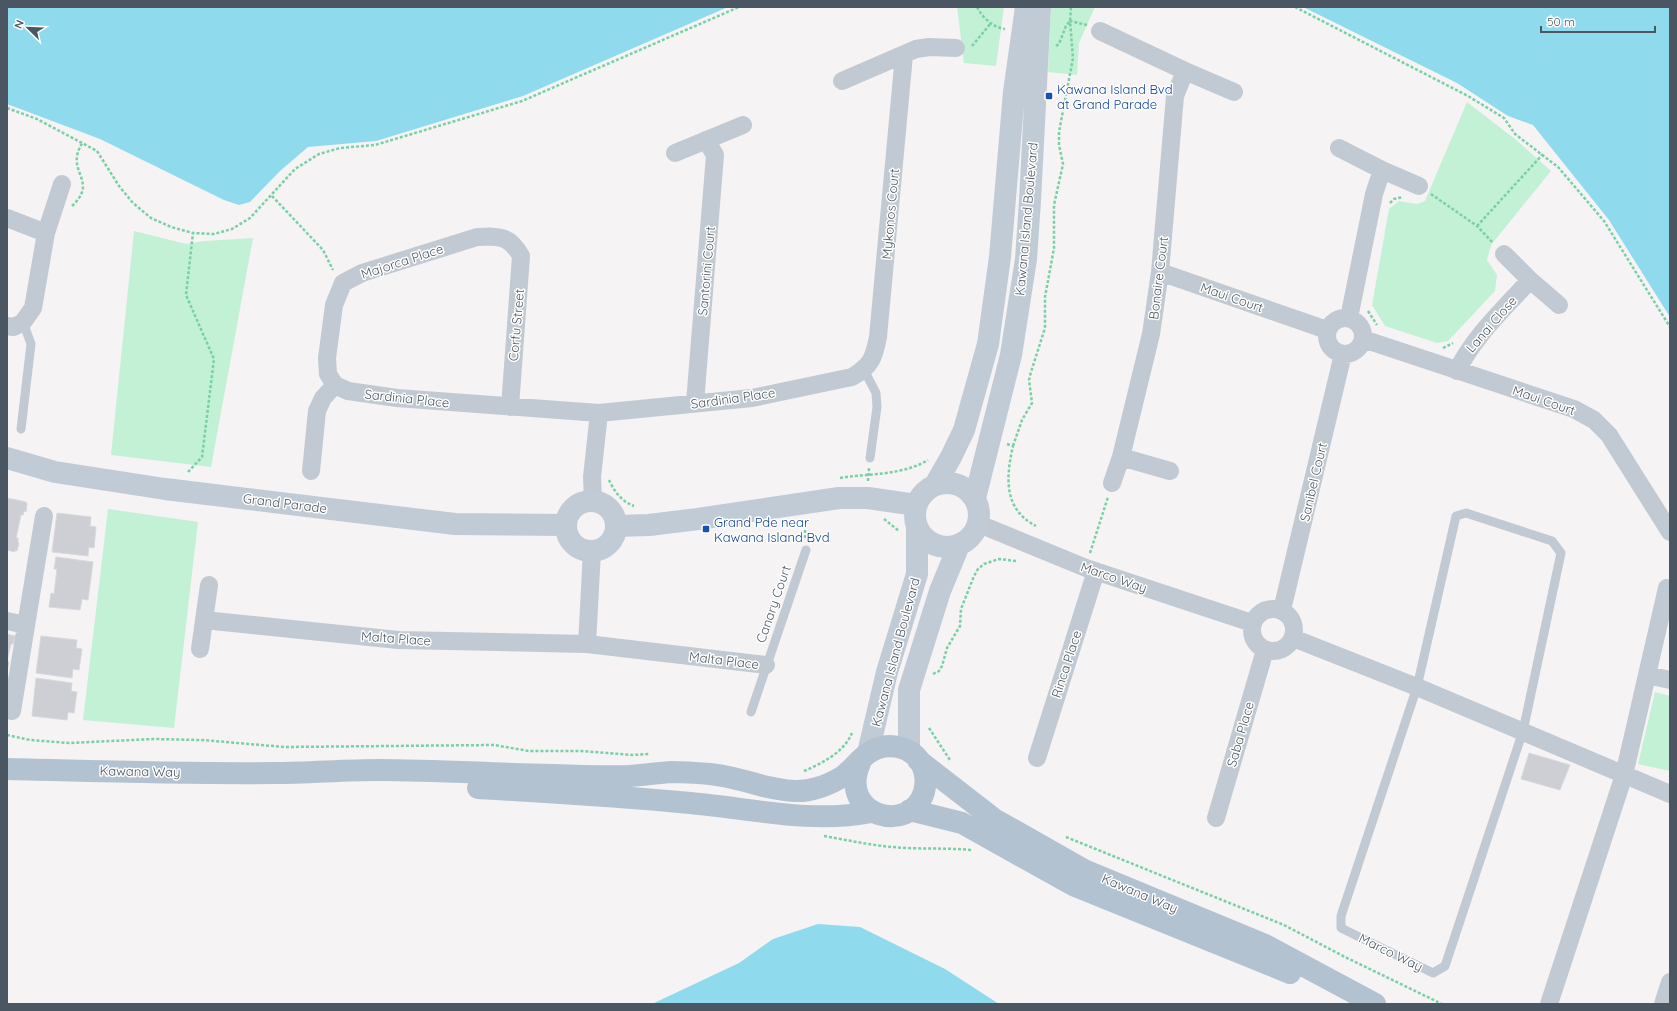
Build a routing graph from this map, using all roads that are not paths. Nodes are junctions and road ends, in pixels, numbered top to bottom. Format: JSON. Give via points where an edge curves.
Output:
{"nodes":[{"id":1,"x":1026,"y":7,"type":"edge"},
{"id":2,"x":1040,"y":7,"type":"edge"},
{"id":3,"x":1100,"y":31,"type":"dead end"},
{"id":4,"x":956,"y":48,"type":"road end"},
{"id":5,"x":904,"y":55,"type":"junction"},
{"id":6,"x":1185,"y":71,"type":"junction"},
{"id":7,"x":842,"y":82,"type":"dead end"},
{"id":8,"x":1234,"y":92,"type":"dead end"},
{"id":9,"x":743,"y":125,"type":"dead end"},
{"id":10,"x":706,"y":140,"type":"junction"},
{"id":11,"x":1339,"y":148,"type":"dead end"},
{"id":12,"x":675,"y":153,"type":"dead end"},
{"id":13,"x":1382,"y":170,"type":"junction"},
{"id":14,"x":62,"y":184,"type":"dead end"},
{"id":15,"x":1414,"y":192,"type":"road end"},
{"id":16,"x":7,"y":218,"type":"edge"},
{"id":17,"x":46,"y":233,"type":"junction"},
{"id":18,"x":514,"y":244,"type":"joint"},
{"id":19,"x":1504,"y":254,"type":"road end"},
{"id":20,"x":1160,"y":272,"type":"junction"},
{"id":21,"x":1530,"y":280,"type":"junction"},
{"id":22,"x":1559,"y":305,"type":"dead end"},
{"id":23,"x":1349,"y":318,"type":"junction"},
{"id":24,"x":15,"y":324,"type":"edge"},
{"id":25,"x":1327,"y":330,"type":"junction"},
{"id":26,"x":1363,"y":339,"type":"junction"},
{"id":27,"x":1343,"y":354,"type":"junction"},
{"id":28,"x":864,"y":370,"type":"junction"},
{"id":29,"x":1457,"y":371,"type":"junction"},
{"id":30,"x":335,"y":385,"type":"junction"},
{"id":31,"x":695,"y":404,"type":"junction"},
{"id":32,"x":510,"y":407,"type":"junction"},
{"id":33,"x":599,"y":413,"type":"junction"},
{"id":34,"x":21,"y":428,"type":"dead end"},
{"id":35,"x":1121,"y":457,"type":"junction"},
{"id":36,"x":7,"y":458,"type":"edge"},
{"id":37,"x":870,"y":458,"type":"dead end"},
{"id":38,"x":1170,"y":471,"type":"dead end"},
{"id":39,"x":311,"y":472,"type":"dead end"},
{"id":40,"x":1112,"y":483,"type":"road end"},
{"id":41,"x":935,"y":484,"type":"junction"},
{"id":42,"x":975,"y":498,"type":"junction"},
{"id":43,"x":593,"y":500,"type":"junction"},
{"id":44,"x":44,"y":516,"type":"dead end"},
{"id":45,"x":911,"y":522,"type":"junction"},
{"id":46,"x":978,"y":524,"type":"junction"},
{"id":47,"x":566,"y":525,"type":"junction"},
{"id":48,"x":616,"y":526,"type":"junction"},
{"id":49,"x":1670,"y":532,"type":"edge"},
{"id":50,"x":959,"y":545,"type":"junction"},
{"id":51,"x":592,"y":550,"type":"junction"},
{"id":52,"x":806,"y":550,"type":"road end"},
{"id":53,"x":1091,"y":569,"type":"junction"},
{"id":54,"x":209,"y":585,"type":"dead end"},
{"id":55,"x":1667,"y":588,"type":"dead end"},
{"id":56,"x":1282,"y":610,"type":"junction"},
{"id":57,"x":204,"y":620,"type":"junction"},
{"id":58,"x":7,"y":621,"type":"edge"},
{"id":59,"x":1252,"y":623,"type":"junction"},
{"id":60,"x":26,"y":625,"type":"junction"},
{"id":61,"x":1293,"y":638,"type":"junction"},
{"id":62,"x":588,"y":644,"type":"junction"},
{"id":63,"x":200,"y":649,"type":"dead end"},
{"id":64,"x":1265,"y":650,"type":"junction"},
{"id":65,"x":766,"y":665,"type":"junction"},
{"id":66,"x":1647,"y":675,"type":"junction"},
{"id":67,"x":1670,"y":680,"type":"edge"},
{"id":68,"x":1417,"y":687,"type":"junction"},
{"id":69,"x":12,"y":711,"type":"dead end"},
{"id":70,"x":751,"y":712,"type":"dead end"},
{"id":71,"x":1523,"y":731,"type":"junction"},
{"id":72,"x":914,"y":756,"type":"junction"},
{"id":73,"x":864,"y":758,"type":"junction"},
{"id":74,"x":1037,"y":758,"type":"dead end"},
{"id":75,"x":7,"y":769,"type":"edge"},
{"id":76,"x":273,"y":773,"type":"junction"},
{"id":77,"x":1624,"y":775,"type":"junction"},
{"id":78,"x":1670,"y":794,"type":"edge"},
{"id":79,"x":910,"y":810,"type":"junction"},
{"id":80,"x":871,"y":812,"type":"junction"},
{"id":81,"x":1216,"y":818,"type":"dead end"},
{"id":82,"x":1670,"y":982,"type":"edge"},
{"id":83,"x":1369,"y":1004,"type":"edge"},
{"id":84,"x":1375,"y":1004,"type":"edge"},
{"id":85,"x":1549,"y":1004,"type":"edge"},
{"id":86,"x":1663,"y":1004,"type":"edge"}],
"edges":[{"from":1,"to":41,"type":"main road","name":"Kawana Island Boulevard","via":[[1014,92],[1000,257],[988,344],[964,430],[954,453]]},
{"from":2,"to":42,"type":"main road","name":"Kawana Island Boulevard","via":[[1026,259],[1011,355]]},
{"from":3,"to":6,"type":"street"},
{"from":4,"to":5,"type":"street","via":[[929,47],[916,49]]},
{"from":5,"to":7,"type":"street"},
{"from":5,"to":28,"type":"street","name":"Mykonos Court","via":[[878,337],[875,357]]},
{"from":6,"to":8,"type":"street"},
{"from":6,"to":20,"type":"street","name":"Bonaire Court","via":[[1175,96]]},
{"from":9,"to":10,"type":"street"},
{"from":10,"to":12,"type":"street"},
{"from":10,"to":31,"type":"street","name":"Santorini Court","via":[[715,155]]},
{"from":11,"to":13,"type":"street"},
{"from":13,"to":15,"type":"street"},
{"from":13,"to":23,"type":"street","via":[[1374,194]]},
{"from":14,"to":17,"type":"street"},
{"from":16,"to":17,"type":"street"},
{"from":17,"to":24,"type":"street","via":[[33,308]]},
{"from":18,"to":30,"type":"street","name":"Majorca Place","via":[[497,236],[477,237],[362,273],[342,283],[334,305],[327,358],[328,374]]},
{"from":18,"to":32,"type":"street","name":"Corfu Street","via":[[521,256],[521,269]]},
{"from":19,"to":21,"type":"street"},
{"from":20,"to":25,"type":"street","name":"Maui Court"},
{"from":20,"to":35,"type":"street","name":"Bonaire Court","via":[[1151,334]]},
{"from":21,"to":22,"type":"street"},
{"from":21,"to":29,"type":"street","name":"Lanai Close","via":[[1474,342]]},
{"from":23,"to":25,"type":"street","via":[[1333,321]]},
{"from":23,"to":26,"type":"street","via":[[1362,328]]},
{"from":24,"to":34,"type":"lane","via":[[31,344]]},
{"from":25,"to":27,"type":"street","via":[[1326,336],[1330,346]]},
{"from":26,"to":27,"type":"street","via":[[1358,349]]},
{"from":26,"to":29,"type":"street","name":"Maui Court"},
{"from":27,"to":56,"type":"street","name":"Sanibel Court"},
{"from":28,"to":31,"type":"street","name":"Sardinia Place","via":[[852,377],[752,398]]},
{"from":28,"to":37,"type":"lane","via":[[876,393],[877,407]]},
{"from":29,"to":49,"type":"street","name":"Maui Court","via":[[1574,409],[1594,420],[1609,435]]},
{"from":30,"to":32,"type":"street","name":"Sardinia Place","via":[[348,391],[362,393]]},
{"from":30,"to":39,"type":"street","via":[[323,398],[317,411]]},
{"from":31,"to":33,"type":"street","name":"Sardinia Place"},
{"from":32,"to":33,"type":"street","name":"Sardinia Place"},
{"from":33,"to":43,"type":"street","via":[[592,477]]},
{"from":35,"to":38,"type":"street"},
{"from":35,"to":40,"type":"street","name":"Bonaire Court"},
{"from":36,"to":47,"type":"main road","name":"Grand Parade","via":[[55,472],[439,523]]},
{"from":41,"to":42,"type":"main road","via":[[956,483],[966,488]]},
{"from":41,"to":45,"type":"main road","via":[[921,495]]},
{"from":42,"to":46,"type":"main road","via":[[979,506]]},
{"from":43,"to":47,"type":"main road","via":[[585,501],[571,510]]},
{"from":43,"to":48,"type":"main road","via":[[600,502],[612,512]]},
{"from":44,"to":60,"type":"street"},
{"from":45,"to":48,"type":"main road","via":[[868,498],[839,498],[698,519]]},
{"from":45,"to":50,"type":"main road","via":[[931,543],[950,548]]},
{"from":45,"to":73,"type":"main road","name":"Kawana Island Boulevard","via":[[917,574]]},
{"from":46,"to":50,"type":"main road","via":[[971,537]]},
{"from":46,"to":53,"type":"street","name":"Marco Way"},
{"from":47,"to":51,"type":"main road","via":[[574,544],[585,550]]},
{"from":48,"to":51,"type":"main road","via":[[615,534],[606,546]]},
{"from":50,"to":72,"type":"main road","name":"Kawana Island Boulevard","via":[[940,591],[909,690]]},
{"from":51,"to":62,"type":"street"},
{"from":52,"to":65,"type":"lane","name":"Canary Court"},
{"from":53,"to":59,"type":"street","name":"Marco Way"},
{"from":53,"to":74,"type":"street","name":"Rinca Place"},
{"from":54,"to":57,"type":"street"},
{"from":55,"to":66,"type":"street"},
{"from":56,"to":59,"type":"street","via":[[1275,608],[1261,612]]},
{"from":56,"to":61,"type":"street","via":[[1294,625]]},
{"from":57,"to":62,"type":"street","name":"Malta Place","via":[[398,640]]},
{"from":57,"to":63,"type":"street"},
{"from":58,"to":60,"type":"street"},
{"from":59,"to":64,"type":"street","via":[[1252,636]]},
{"from":60,"to":69,"type":"street"},
{"from":61,"to":64,"type":"street","via":[[1278,651]]},
{"from":61,"to":68,"type":"street"},
{"from":62,"to":65,"type":"street","name":"Malta Place"},
{"from":64,"to":81,"type":"street","name":"Saba Place"},
{"from":65,"to":70,"type":"lane","name":"Canary Court"},
{"from":66,"to":67,"type":"street"},
{"from":66,"to":77,"type":"street"},
{"from":68,"to":71,"type":"street"},
{"from":68,"to":71,"type":"lane","via":[[1456,516],[1466,513],[1552,541],[1561,553]]},
{"from":68,"to":71,"type":"lane","name":"Marco Way","via":[[1341,922],[1342,928],[1433,973],[1445,966]]},
{"from":71,"to":77,"type":"street"},
{"from":72,"to":73,"type":"main road","via":[[900,747],[890,746],[880,747]]},
{"from":72,"to":79,"type":"main road","via":[[924,770],[925,781],[924,792]]},
{"from":72,"to":84,"type":"main road","name":"Kawana Way","via":[[994,819],[1062,859],[1265,945]]},
{"from":73,"to":76,"type":"main road","via":[[841,777],[817,788],[797,792],[714,774],[674,772],[603,777],[378,770]]},
{"from":73,"to":80,"type":"main road","via":[[855,777],[856,792],[860,801]]},
{"from":75,"to":76,"type":"main road","name":"Kawana Way"},
{"from":76,"to":80,"type":"main road","via":[[682,802],[784,814],[846,817]]},
{"from":77,"to":78,"type":"street"},
{"from":77,"to":85,"type":"street"},
{"from":79,"to":80,"type":"main road","via":[[889,817]]},
{"from":79,"to":83,"type":"main road","name":"Kawana Way","via":[[962,823],[1073,885]]},
{"from":82,"to":86,"type":"street"}]}
